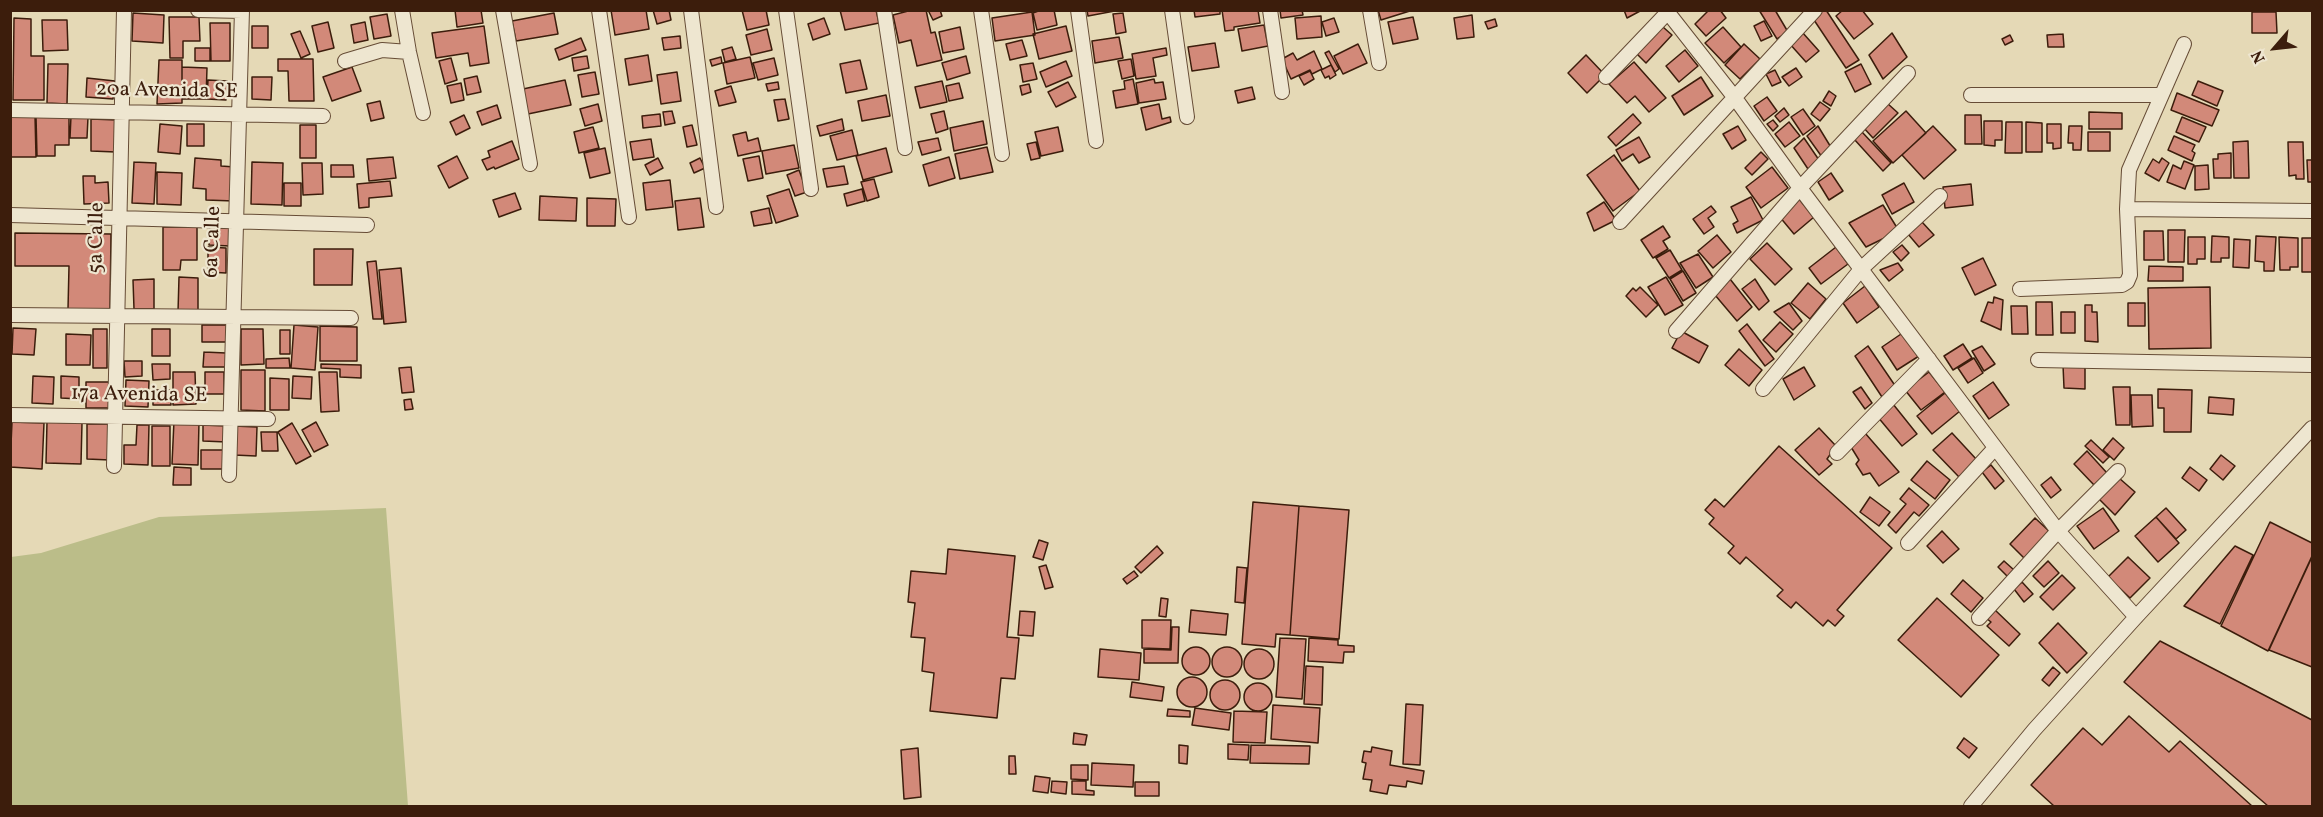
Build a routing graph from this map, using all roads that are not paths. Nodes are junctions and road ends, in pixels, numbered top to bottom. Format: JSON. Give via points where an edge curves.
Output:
{"nodes":[{"id":1,"x":124,"y":10,"type":"edge"},
{"id":2,"x":198,"y":10,"type":"edge"},
{"id":3,"x":402,"y":10,"type":"edge"},
{"id":4,"x":503,"y":10,"type":"edge"},
{"id":5,"x":599,"y":10,"type":"edge"},
{"id":6,"x":691,"y":10,"type":"edge"},
{"id":7,"x":786,"y":10,"type":"edge"},
{"id":8,"x":884,"y":10,"type":"edge"},
{"id":9,"x":981,"y":10,"type":"edge"},
{"id":10,"x":1078,"y":10,"type":"edge"},
{"id":11,"x":1172,"y":10,"type":"edge"},
{"id":12,"x":1270,"y":10,"type":"edge"},
{"id":13,"x":1370,"y":10,"type":"edge"},
{"id":14,"x":1815,"y":10,"type":"edge"},
{"id":15,"x":242,"y":11,"type":"edge"},
{"id":16,"x":1666,"y":12,"type":"edge"},
{"id":17,"x":2184,"y":44,"type":"dead end"},
{"id":18,"x":409,"y":52,"type":"junction"},
{"id":19,"x":345,"y":62,"type":"dead end"},
{"id":20,"x":1379,"y":63,"type":"dead end"},
{"id":21,"x":1908,"y":73,"type":"dead end"},
{"id":22,"x":1606,"y":77,"type":"dead end"},
{"id":23,"x":1282,"y":92,"type":"dead end"},
{"id":24,"x":2161,"y":94,"type":"junction"},
{"id":25,"x":1971,"y":95,"type":"dead end"},
{"id":26,"x":1735,"y":98,"type":"junction"},
{"id":27,"x":10,"y":110,"type":"edge"},
{"id":28,"x":121,"y":112,"type":"junction"},
{"id":29,"x":423,"y":113,"type":"dead end"},
{"id":30,"x":239,"y":115,"type":"junction"},
{"id":31,"x":323,"y":116,"type":"dead end"},
{"id":32,"x":1187,"y":117,"type":"dead end"},
{"id":33,"x":1096,"y":141,"type":"dead end"},
{"id":34,"x":905,"y":148,"type":"dead end"},
{"id":35,"x":1002,"y":154,"type":"dead end"},
{"id":36,"x":530,"y":164,"type":"dead end"},
{"id":37,"x":1800,"y":188,"type":"junction"},
{"id":38,"x":811,"y":189,"type":"dead end"},
{"id":39,"x":1940,"y":196,"type":"dead end"},
{"id":40,"x":717,"y":207,"type":"dead end"},
{"id":41,"x":2127,"y":209,"type":"junction"},
{"id":42,"x":2313,"y":211,"type":"edge"},
{"id":43,"x":10,"y":215,"type":"edge"},
{"id":44,"x":629,"y":217,"type":"dead end"},
{"id":45,"x":119,"y":218,"type":"junction"},
{"id":46,"x":236,"y":221,"type":"junction"},
{"id":47,"x":1620,"y":222,"type":"dead end"},
{"id":48,"x":367,"y":225,"type":"dead end"},
{"id":49,"x":1862,"y":268,"type":"junction"},
{"id":50,"x":2020,"y":289,"type":"dead end"},
{"id":51,"x":10,"y":315,"type":"edge"},
{"id":52,"x":117,"y":316,"type":"junction"},
{"id":53,"x":233,"y":317,"type":"junction"},
{"id":54,"x":351,"y":318,"type":"dead end"},
{"id":55,"x":1676,"y":331,"type":"dead end"},
{"id":56,"x":1929,"y":359,"type":"junction"},
{"id":57,"x":2038,"y":360,"type":"dead end"},
{"id":58,"x":2313,"y":365,"type":"edge"},
{"id":59,"x":1763,"y":389,"type":"dead end"},
{"id":60,"x":10,"y":415,"type":"edge"},
{"id":61,"x":115,"y":417,"type":"junction"},
{"id":62,"x":231,"y":419,"type":"junction"},
{"id":63,"x":268,"y":419,"type":"dead end"},
{"id":64,"x":2313,"y":428,"type":"edge"},
{"id":65,"x":1995,"y":448,"type":"junction"},
{"id":66,"x":1837,"y":453,"type":"dead end"},
{"id":67,"x":114,"y":466,"type":"dead end"},
{"id":68,"x":2118,"y":471,"type":"dead end"},
{"id":69,"x":229,"y":475,"type":"dead end"},
{"id":70,"x":2058,"y":531,"type":"junction"},
{"id":71,"x":1908,"y":543,"type":"dead end"},
{"id":72,"x":2136,"y":617,"type":"junction"},
{"id":73,"x":1979,"y":618,"type":"dead end"},
{"id":74,"x":1971,"y":807,"type":"edge"}],
"edges":[{"from":1,"to":28,"type":"street","name":"5a Calle"},
{"from":2,"to":15,"type":"street"},
{"from":3,"to":18,"type":"street"},
{"from":4,"to":36,"type":"street"},
{"from":5,"to":44,"type":"street"},
{"from":6,"to":40,"type":"street"},
{"from":7,"to":38,"type":"street"},
{"from":8,"to":34,"type":"street"},
{"from":9,"to":35,"type":"street"},
{"from":10,"to":33,"type":"street"},
{"from":11,"to":32,"type":"street"},
{"from":12,"to":23,"type":"street"},
{"from":13,"to":20,"type":"street"},
{"from":14,"to":26,"type":"street"},
{"from":15,"to":30,"type":"street","name":"6a Calle"},
{"from":16,"to":22,"type":"street"},
{"from":16,"to":26,"type":"street"},
{"from":17,"to":24,"type":"street"},
{"from":18,"to":19,"type":"street","via":[[382,50]]},
{"from":18,"to":29,"type":"street"},
{"from":21,"to":37,"type":"street"},
{"from":24,"to":25,"type":"street"},
{"from":24,"to":41,"type":"street","via":[[2129,170]]},
{"from":26,"to":37,"type":"street"},
{"from":26,"to":47,"type":"street"},
{"from":27,"to":28,"type":"street","name":"20a Avenida SE"},
{"from":28,"to":30,"type":"street","name":"20a Avenida SE"},
{"from":28,"to":45,"type":"street","name":"5a Calle"},
{"from":30,"to":31,"type":"street","name":"20a Avenida SE"},
{"from":30,"to":46,"type":"street","name":"6a Calle"},
{"from":37,"to":49,"type":"street"},
{"from":37,"to":55,"type":"street"},
{"from":39,"to":49,"type":"street"},
{"from":41,"to":42,"type":"street"},
{"from":41,"to":50,"type":"street","via":[[2127,282]]},
{"from":43,"to":45,"type":"street"},
{"from":45,"to":46,"type":"street"},
{"from":45,"to":52,"type":"street","name":"5a Calle"},
{"from":46,"to":48,"type":"street"},
{"from":46,"to":53,"type":"street","name":"6a Calle"},
{"from":49,"to":56,"type":"street"},
{"from":49,"to":59,"type":"street"},
{"from":51,"to":52,"type":"street"},
{"from":52,"to":53,"type":"street"},
{"from":52,"to":61,"type":"street","name":"5a Calle"},
{"from":53,"to":54,"type":"street"},
{"from":53,"to":62,"type":"street","name":"6a Calle"},
{"from":56,"to":65,"type":"street"},
{"from":56,"to":66,"type":"street"},
{"from":57,"to":58,"type":"street"},
{"from":60,"to":61,"type":"street","name":"17a Avenida SE"},
{"from":61,"to":62,"type":"street","name":"17a Avenida SE"},
{"from":61,"to":67,"type":"street","name":"5a Calle"},
{"from":62,"to":63,"type":"street","name":"17a Avenida SE"},
{"from":62,"to":69,"type":"street","name":"6a Calle"},
{"from":64,"to":72,"type":"street"},
{"from":65,"to":70,"type":"street"},
{"from":65,"to":71,"type":"street"},
{"from":68,"to":70,"type":"street"},
{"from":70,"to":72,"type":"street"},
{"from":70,"to":73,"type":"street"},
{"from":72,"to":74,"type":"street"}]}
